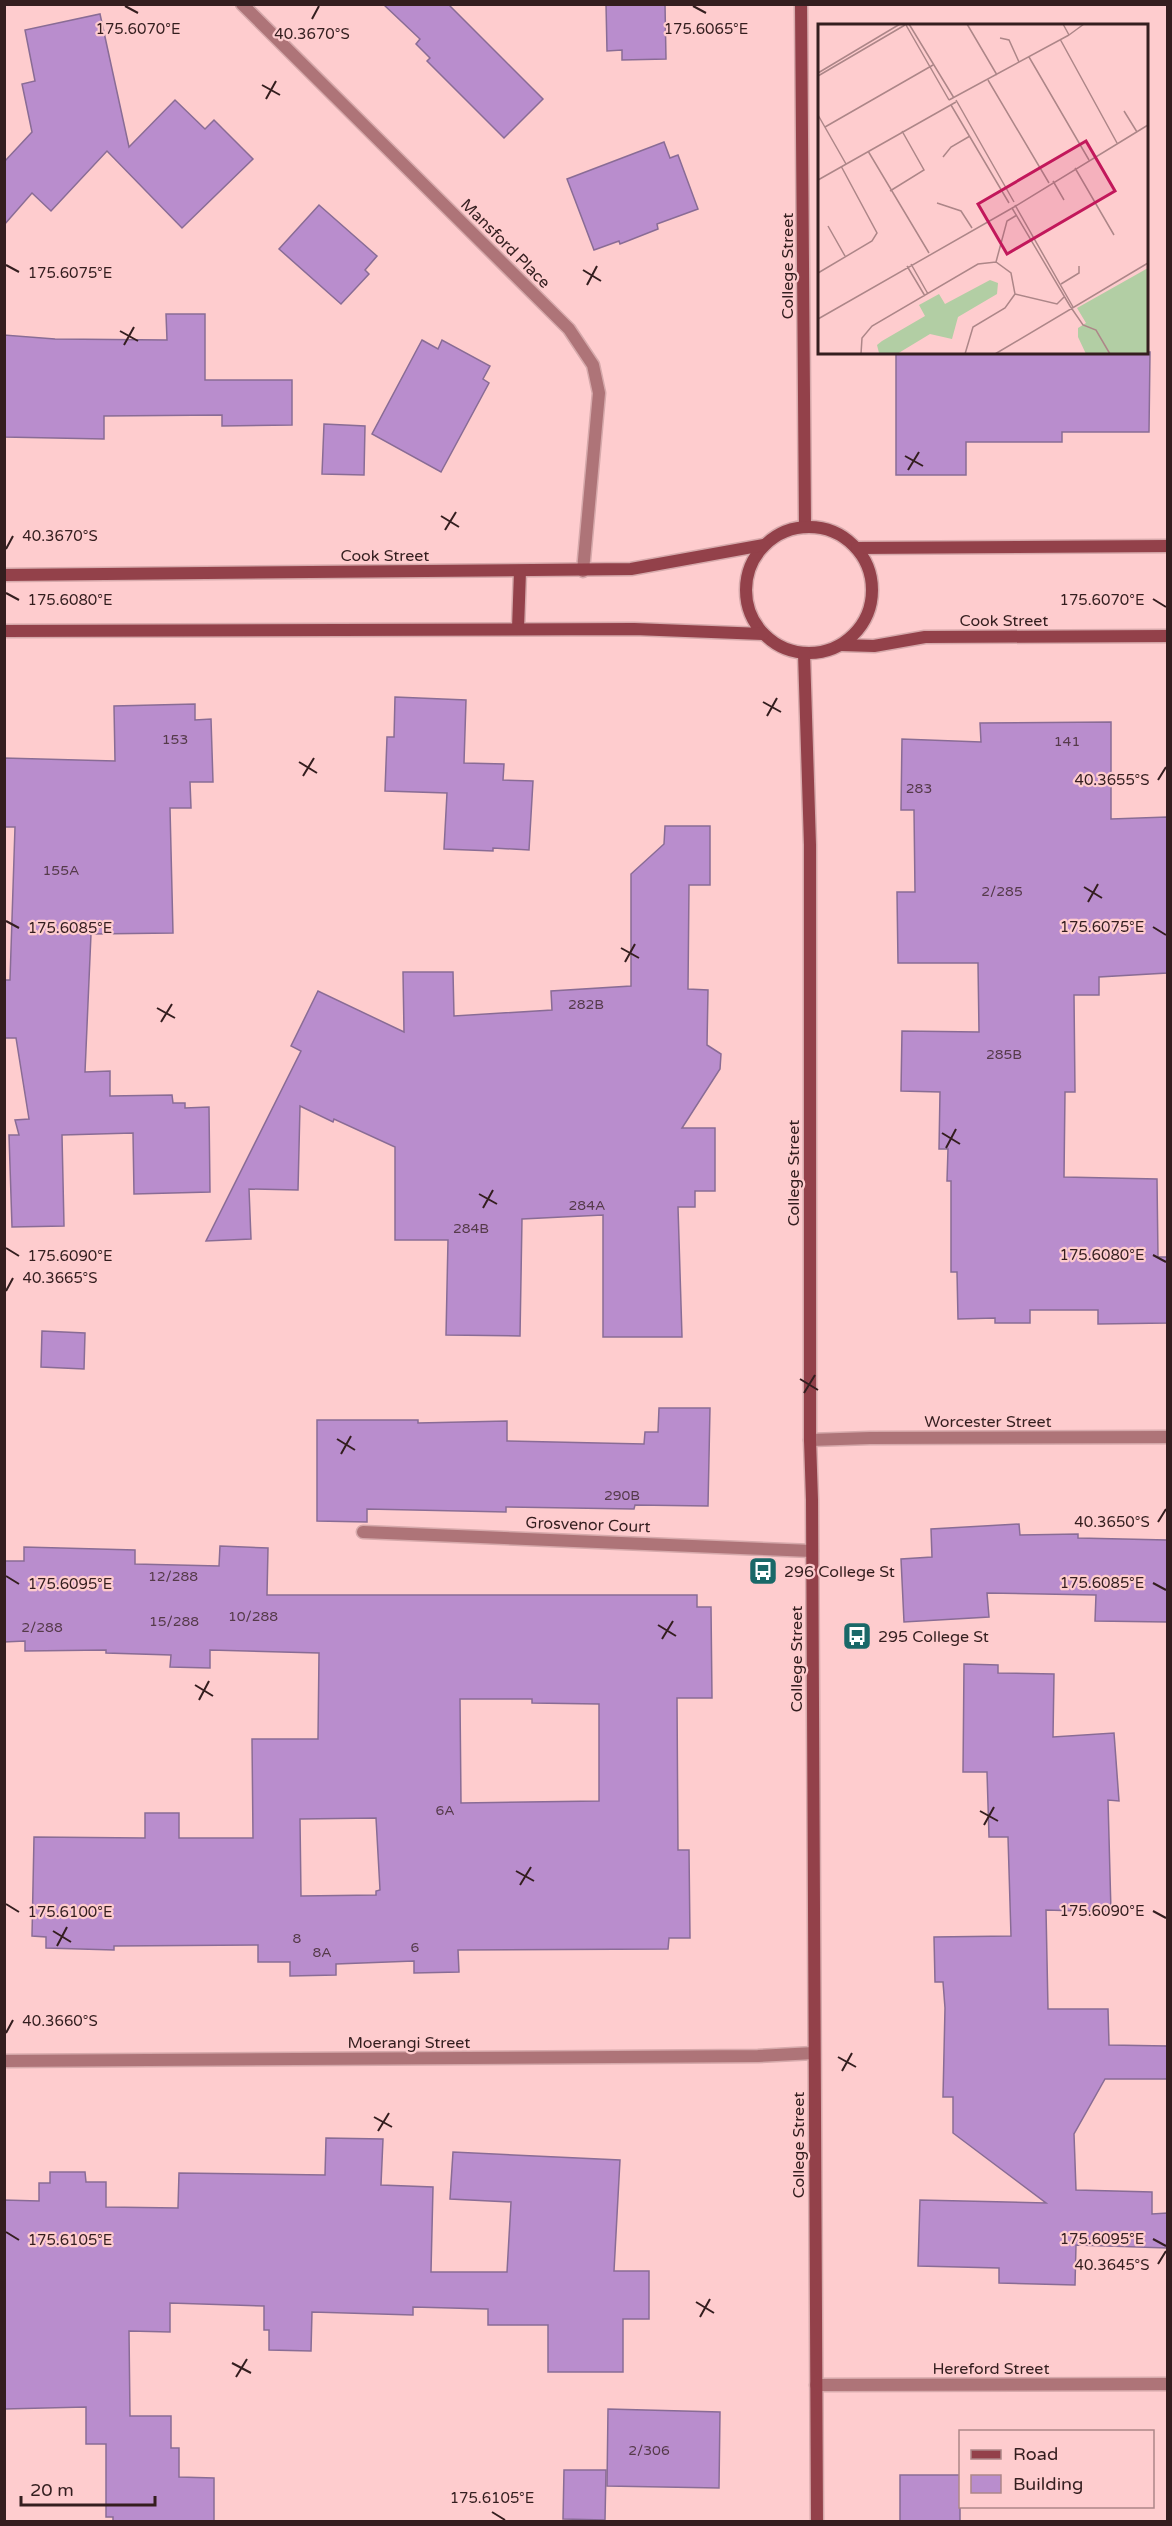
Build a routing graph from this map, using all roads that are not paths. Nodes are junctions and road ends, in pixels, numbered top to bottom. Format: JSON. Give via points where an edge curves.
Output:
{"nodes":[{"id":1,"x":242,"y":4,"type":"edge"},
{"id":2,"x":801,"y":4,"type":"edge"},
{"id":3,"x":805,"y":527,"type":"junction"},
{"id":4,"x":764,"y":545,"type":"junction"},
{"id":5,"x":1167,"y":546,"type":"edge"},
{"id":6,"x":857,"y":548,"type":"junction"},
{"id":7,"x":520,"y":571,"type":"junction"},
{"id":8,"x":583,"y":571,"type":"junction"},
{"id":9,"x":4,"y":575,"type":"edge"},
{"id":10,"x":518,"y":629,"type":"junction"},
{"id":11,"x":4,"y":631,"type":"edge"},
{"id":12,"x":763,"y":634,"type":"junction"},
{"id":13,"x":1167,"y":636,"type":"edge"},
{"id":14,"x":841,"y":645,"type":"junction"},
{"id":15,"x":804,"y":653,"type":"junction"},
{"id":16,"x":1167,"y":1437,"type":"edge"},
{"id":17,"x":810,"y":1440,"type":"junction"},
{"id":18,"x":363,"y":1532,"type":"dead end"},
{"id":19,"x":812,"y":1551,"type":"junction"},
{"id":20,"x":814,"y":2053,"type":"junction"},
{"id":21,"x":4,"y":2061,"type":"edge"},
{"id":22,"x":1167,"y":2384,"type":"edge"},
{"id":23,"x":816,"y":2385,"type":"junction"},
{"id":24,"x":817,"y":2522,"type":"edge"}],
"edges":[{"from":1,"to":8,"type":"street","name":"Mansford Place","via":[[569,329],[593,364],[599,393]]},
{"from":2,"to":3,"type":"street","name":"College Street"},
{"from":3,"to":4,"type":"street","via":[[790,530]]},
{"from":3,"to":6,"type":"street","via":[[834,532]]},
{"from":4,"to":8,"type":"street","name":"Cook Street","via":[[631,569]]},
{"from":4,"to":12,"type":"street","via":[[747,580],[752,617]]},
{"from":5,"to":6,"type":"street"},
{"from":6,"to":14,"type":"street","via":[[867,563],[872,599],[865,617]]},
{"from":7,"to":8,"type":"street","name":"Cook Street"},
{"from":7,"to":9,"type":"street","name":"Cook Street"},
{"from":7,"to":10,"type":"street"},
{"from":10,"to":11,"type":"street"},
{"from":10,"to":12,"type":"street","via":[[634,628]]},
{"from":12,"to":15,"type":"street","via":[[782,647]]},
{"from":13,"to":14,"type":"street","name":"Cook Street","via":[[925,637],[874,646]]},
{"from":14,"to":15,"type":"street","via":[[823,652]]},
{"from":15,"to":17,"type":"street","name":"College Street","via":[[810,845]]},
{"from":16,"to":17,"type":"street","name":"Worcester Street"},
{"from":17,"to":19,"type":"street","name":"College Street"},
{"from":18,"to":19,"type":"street","name":"Grosvenor Court"},
{"from":19,"to":20,"type":"street","name":"College Street"},
{"from":20,"to":21,"type":"street","name":"Moerangi Street"},
{"from":20,"to":23,"type":"street","name":"College Street"},
{"from":22,"to":23,"type":"street","name":"Hereford Street"},
{"from":23,"to":24,"type":"street","name":"College Street"}]}
